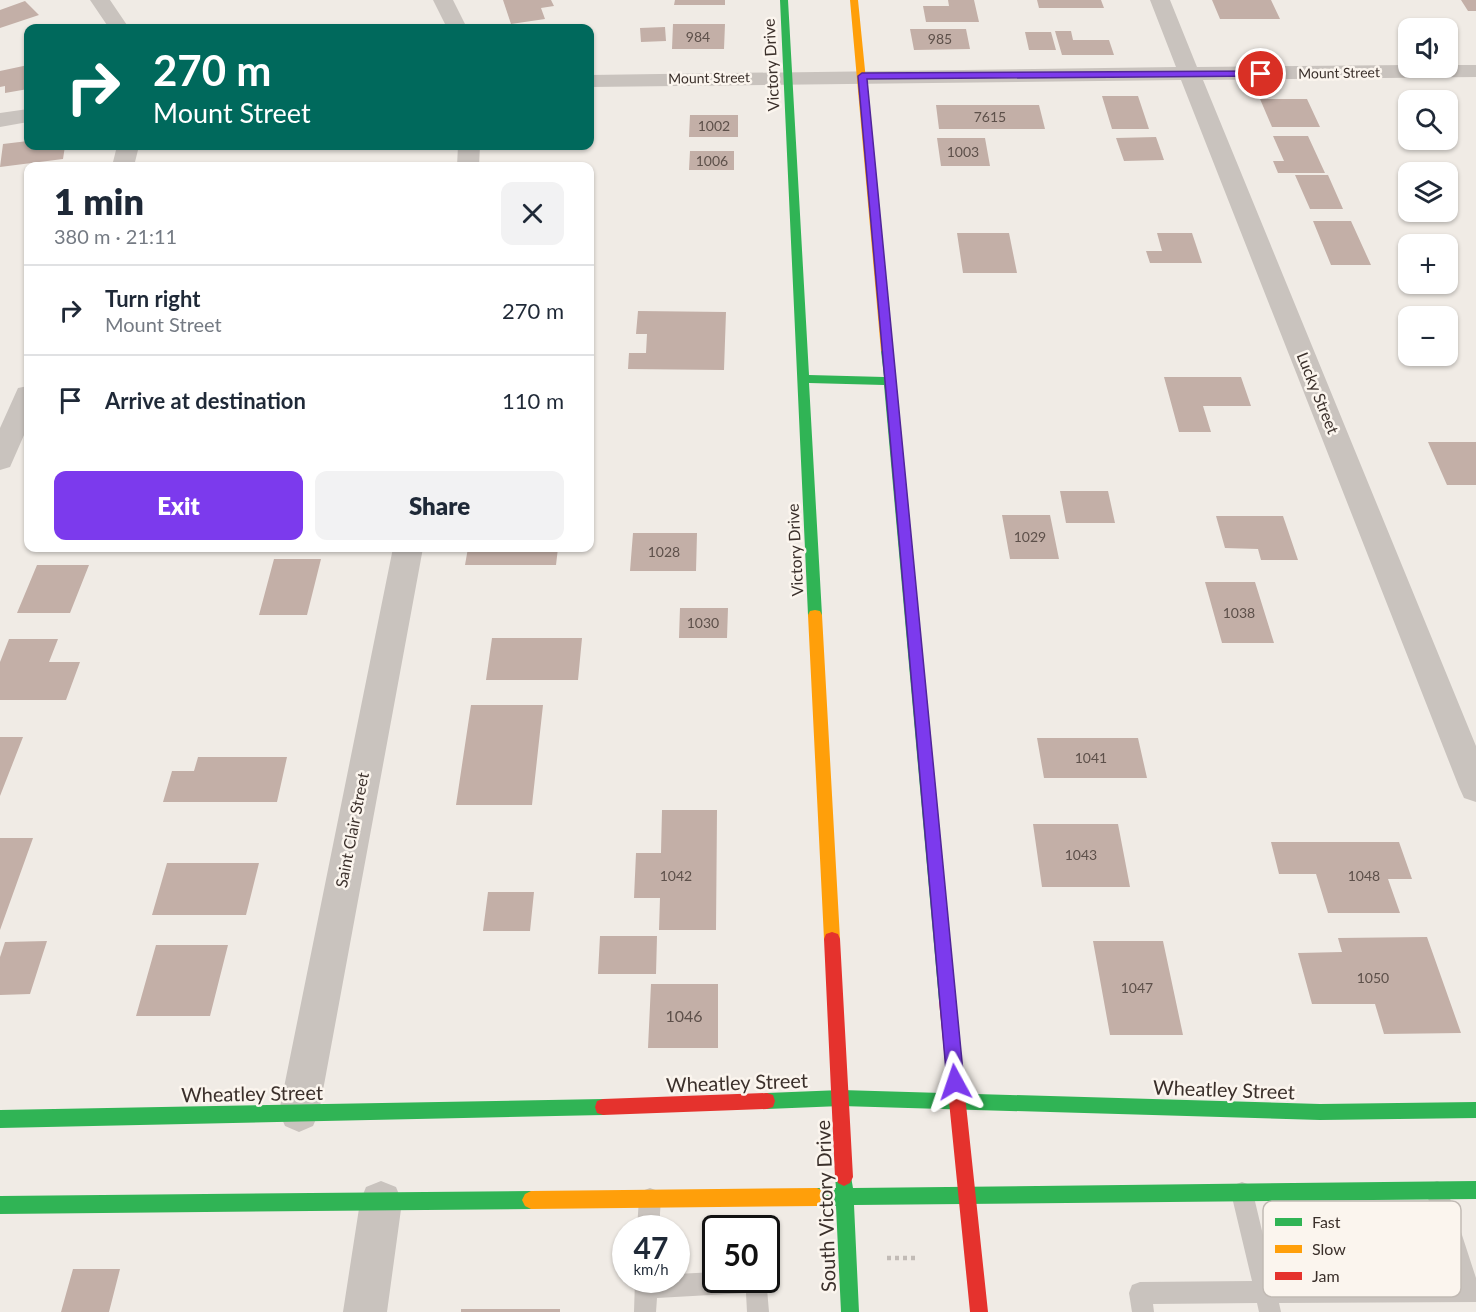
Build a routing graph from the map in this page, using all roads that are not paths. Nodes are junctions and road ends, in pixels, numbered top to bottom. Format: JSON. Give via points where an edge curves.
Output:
{"nodes":[{"id":1,"x":100,"y":0,"type":"edge"},
{"id":2,"x":443,"y":0,"type":"edge"},
{"id":3,"x":784,"y":0,"type":"edge"},
{"id":4,"x":854,"y":0,"type":"edge"},
{"id":5,"x":1160,"y":0,"type":"edge"},
{"id":6,"x":116,"y":24,"type":"edge"},
{"id":7,"x":455,"y":24,"type":"edge"},
{"id":8,"x":1476,"y":71,"type":"edge"},
{"id":9,"x":1190,"y":75,"type":"junction"},
{"id":10,"x":862,"y":76,"type":"junction"},
{"id":11,"x":788,"y":77,"type":"junction"},
{"id":12,"x":594,"y":81,"type":"edge"},
{"id":13,"x":24,"y":117,"type":"edge"},
{"id":14,"x":0,"y":120,"type":"edge"},
{"id":15,"x":802,"y":379,"type":"junction"},
{"id":16,"x":891,"y":381,"type":"junction"},
{"id":17,"x":24,"y":404,"type":"edge"},
{"id":18,"x":0,"y":460,"type":"edge"},
{"id":19,"x":407,"y":552,"type":"edge"},
{"id":20,"x":1476,"y":787,"type":"edge"},
{"id":21,"x":841,"y":1098,"type":"junction"},
{"id":22,"x":957,"y":1102,"type":"junction"},
{"id":23,"x":1476,"y":1110,"type":"edge"},
{"id":24,"x":298,"y":1112,"type":"junction"},
{"id":25,"x":0,"y":1119,"type":"edge"},
{"id":26,"x":1437,"y":1190,"type":"junction"},
{"id":27,"x":1476,"y":1190,"type":"edge"},
{"id":28,"x":1242,"y":1193,"type":"junction"},
{"id":29,"x":844,"y":1196,"type":"junction"},
{"id":30,"x":967,"y":1196,"type":"junction"},
{"id":31,"x":650,"y":1199,"type":"junction"},
{"id":32,"x":1441,"y":1201,"type":"edge"},
{"id":33,"x":381,"y":1202,"type":"junction"},
{"id":34,"x":0,"y":1204,"type":"edge"},
{"id":35,"x":649,"y":1215,"type":"edge"},
{"id":36,"x":1461,"y":1259,"type":"edge"},
{"id":37,"x":1263,"y":1281,"type":"edge"},
{"id":38,"x":690,"y":1282,"type":"edge"},
{"id":39,"x":1472,"y":1291,"type":"edge"},
{"id":40,"x":646,"y":1293,"type":"edge"},
{"id":41,"x":1361,"y":1297,"type":"edge"},
{"id":42,"x":1268,"y":1302,"type":"edge"},
{"id":43,"x":365,"y":1312,"type":"edge"},
{"id":44,"x":645,"y":1312,"type":"edge"},
{"id":45,"x":758,"y":1312,"type":"edge"},
{"id":46,"x":850,"y":1312,"type":"edge"},
{"id":47,"x":979,"y":1312,"type":"edge"},
{"id":48,"x":1143,"y":1312,"type":"edge"}],
"edges":[{"from":1,"to":6,"type":"street"},
{"from":2,"to":7,"type":"street"},
{"from":3,"to":11,"type":"main road","name":"Victory Drive"},
{"from":4,"to":10,"type":"main road"},
{"from":5,"to":9,"type":"street","name":"Lucky Street"},
{"from":8,"to":9,"type":"street","name":"Mount Street"},
{"from":9,"to":10,"type":"street","name":"Mount Street"},
{"from":9,"to":20,"type":"street","name":"Lucky Street"},
{"from":10,"to":11,"type":"street","name":"Mount Street"},
{"from":10,"to":16,"type":"main road"},
{"from":11,"to":12,"type":"street","name":"Mount Street"},
{"from":11,"to":15,"type":"main road","name":"Victory Drive"},
{"from":13,"to":14,"type":"street"},
{"from":15,"to":16,"type":"main road"},
{"from":15,"to":21,"type":"main road","name":"Victory Drive"},
{"from":16,"to":22,"type":"main road"},
{"from":17,"to":18,"type":"street"},
{"from":19,"to":24,"type":"street","name":"Saint Clair Street"},
{"from":21,"to":22,"type":"main road","name":"Wheatley Street"},
{"from":21,"to":24,"type":"main road","name":"Wheatley Street"},
{"from":21,"to":29,"type":"main road","name":"South Victory Drive"},
{"from":22,"to":23,"type":"main road","name":"Wheatley Street","via":[[1320,1112]]},
{"from":22,"to":30,"type":"main road"},
{"from":24,"to":25,"type":"main road","name":"Wheatley Street"},
{"from":26,"to":27,"type":"main road"},
{"from":26,"to":28,"type":"main road"},
{"from":26,"to":32,"type":"lane"},
{"from":28,"to":30,"type":"main road"},
{"from":28,"to":37,"type":"lane"},
{"from":29,"to":30,"type":"main road"},
{"from":29,"to":31,"type":"main road"},
{"from":29,"to":46,"type":"main road","name":"South Victory Drive"},
{"from":30,"to":47,"type":"main road"},
{"from":31,"to":33,"type":"main road"},
{"from":31,"to":35,"type":"lane"},
{"from":33,"to":34,"type":"main road"},
{"from":33,"to":43,"type":"street"},
{"from":36,"to":39,"type":"lane"},
{"from":38,"to":45,"type":"lane","via":[[757,1281]]},
{"from":40,"to":44,"type":"lane"},
{"from":41,"to":42,"type":"lane"},
{"from":42,"to":48,"type":"lane","via":[[1140,1293]]}]}
